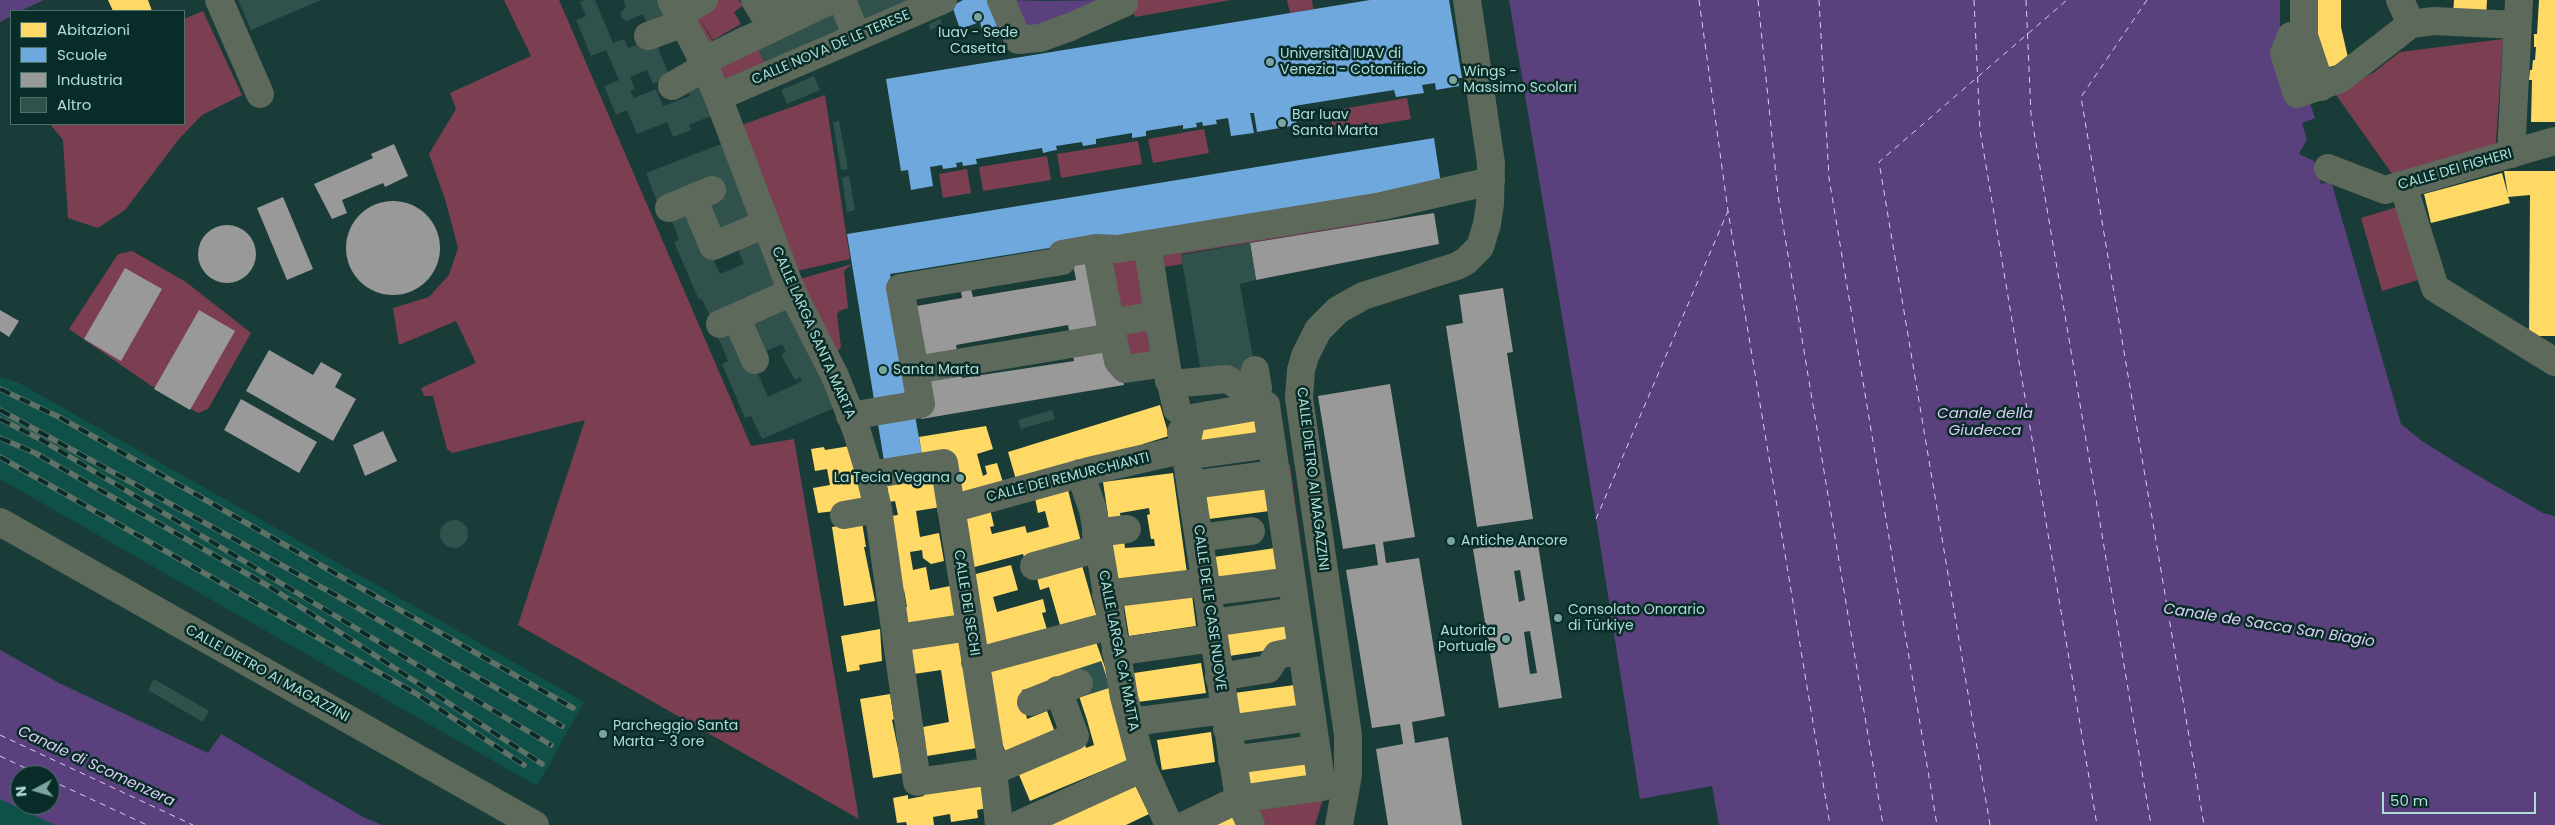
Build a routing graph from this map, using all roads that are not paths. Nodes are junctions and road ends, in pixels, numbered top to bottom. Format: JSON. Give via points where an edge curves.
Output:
{"nodes":[{"id":1,"x":219,"y":0,"type":"edge"},
{"id":2,"x":704,"y":0,"type":"edge"},
{"id":3,"x":744,"y":0,"type":"edge"},
{"id":4,"x":755,"y":0,"type":"edge"},
{"id":5,"x":842,"y":0,"type":"edge"},
{"id":6,"x":943,"y":0,"type":"edge"},
{"id":7,"x":1001,"y":0,"type":"edge"},
{"id":8,"x":1468,"y":0,"type":"edge"},
{"id":9,"x":2304,"y":0,"type":"edge"},
{"id":10,"x":809,"y":3,"type":"edge"},
{"id":11,"x":1124,"y":3,"type":"dead end"},
{"id":12,"x":2406,"y":12,"type":"edge"},
{"id":13,"x":678,"y":13,"type":"edge"},
{"id":14,"x":2518,"y":13,"type":"edge"},
{"id":15,"x":648,"y":36,"type":"dead end"},
{"id":16,"x":752,"y":36,"type":"junction"},
{"id":17,"x":857,"y":37,"type":"junction"},
{"id":18,"x":704,"y":64,"type":"junction"},
{"id":19,"x":672,"y":86,"type":"dead end"},
{"id":20,"x":260,"y":94,"type":"dead end"},
{"id":21,"x":718,"y":97,"type":"junction"},
{"id":22,"x":2555,"y":141,"type":"edge"},
{"id":23,"x":2511,"y":154,"type":"junction"},
{"id":24,"x":2328,"y":168,"type":"dead end"},
{"id":25,"x":1491,"y":181,"type":"junction"},
{"id":26,"x":2403,"y":185,"type":"junction"},
{"id":27,"x":691,"y":199,"type":"dead end"},
{"id":28,"x":765,"y":224,"type":"junction"},
{"id":29,"x":1147,"y":244,"type":"junction"},
{"id":30,"x":1096,"y":248,"type":"junction"},
{"id":31,"x":793,"y":287,"type":"junction"},
{"id":32,"x":1158,"y":315,"type":"junction"},
{"id":33,"x":1112,"y":330,"type":"junction"},
{"id":34,"x":755,"y":360,"type":"dead end"},
{"id":35,"x":2555,"y":362,"type":"edge"},
{"id":36,"x":915,"y":370,"type":"junction"},
{"id":37,"x":1255,"y":385,"type":"dead end"},
{"id":38,"x":1179,"y":414,"type":"junction"},
{"id":39,"x":850,"y":416,"type":"junction"},
{"id":40,"x":1272,"y":444,"type":"junction"},
{"id":41,"x":1080,"y":473,"type":"junction"},
{"id":42,"x":870,"y":474,"type":"junction"},
{"id":43,"x":1276,"y":474,"type":"junction"},
{"id":44,"x":1191,"y":485,"type":"junction"},
{"id":45,"x":878,"y":509,"type":"junction"},
{"id":46,"x":951,"y":509,"type":"junction"},
{"id":47,"x":1282,"y":514,"type":"junction"},
{"id":48,"x":844,"y":515,"type":"dead end"},
{"id":49,"x":0,"y":522,"type":"edge"},
{"id":50,"x":1127,"y":528,"type":"dead end"},
{"id":51,"x":1252,"y":531,"type":"junction"},
{"id":52,"x":1199,"y":538,"type":"junction"},
{"id":53,"x":1098,"y":540,"type":"junction"},
{"id":54,"x":1286,"y":540,"type":"junction"},
{"id":55,"x":1034,"y":566,"type":"dead end"},
{"id":56,"x":1292,"y":581,"type":"junction"},
{"id":57,"x":1206,"y":587,"type":"junction"},
{"id":58,"x":1106,"y":594,"type":"junction"},
{"id":59,"x":1296,"y":611,"type":"junction"},
{"id":60,"x":1112,"y":625,"type":"junction"},
{"id":61,"x":970,"y":627,"type":"junction"},
{"id":62,"x":1213,"y":631,"type":"junction"},
{"id":63,"x":897,"y":638,"type":"junction"},
{"id":64,"x":1302,"y":650,"type":"junction"},
{"id":65,"x":975,"y":662,"type":"junction"},
{"id":66,"x":1114,"y":665,"type":"junction"},
{"id":67,"x":1268,"y":669,"type":"junction"},
{"id":68,"x":1219,"y":677,"type":"junction"},
{"id":69,"x":1306,"y":678,"type":"junction"},
{"id":70,"x":1031,"y":702,"type":"dead end"},
{"id":71,"x":1312,"y":717,"type":"junction"},
{"id":72,"x":1226,"y":719,"type":"junction"},
{"id":73,"x":1131,"y":722,"type":"junction"},
{"id":74,"x":1316,"y":749,"type":"junction"},
{"id":75,"x":1232,"y":760,"type":"junction"},
{"id":76,"x":1143,"y":768,"type":"junction"},
{"id":77,"x":993,"y":771,"type":"junction"},
{"id":78,"x":1239,"y":799,"type":"junction"},
{"id":79,"x":1005,"y":823,"type":"edge"},
{"id":80,"x":535,"y":825,"type":"edge"},
{"id":81,"x":1169,"y":825,"type":"edge"},
{"id":82,"x":1185,"y":825,"type":"edge"},
{"id":83,"x":1251,"y":825,"type":"edge"},
{"id":84,"x":1339,"y":825,"type":"edge"}],
"edges":[{"from":1,"to":20,"type":"street"},
{"from":2,"to":13,"type":"street"},
{"from":3,"to":16,"type":"street","via":[[749,8],[740,13]]},
{"from":4,"to":10,"type":"street","via":[[763,13]]},
{"from":5,"to":17,"type":"street"},
{"from":6,"to":17,"type":"street","name":"CALLE NOVA DE LE TERESE"},
{"from":7,"to":11,"type":"street","via":[[1018,40],[1040,38]]},
{"from":8,"to":25,"type":"street","name":"CALLE DIETRO AI MAGAZZINI","via":[[1488,136]]},
{"from":9,"to":12,"type":"street","via":[[2304,36],[2321,87],[2340,78]]},
{"from":10,"to":16,"type":"street"},
{"from":12,"to":14,"type":"street","via":[[2434,21]]},
{"from":13,"to":15,"type":"street"},
{"from":13,"to":18,"type":"street","name":"CALLE LARGA SANTA MARTA"},
{"from":14,"to":23,"type":"street"},
{"from":16,"to":18,"type":"street"},
{"from":17,"to":21,"type":"street","name":"CALLE NOVA DE LE TERESE"},
{"from":18,"to":19,"type":"street"},
{"from":18,"to":21,"type":"street","name":"CALLE LARGA SANTA MARTA"},
{"from":21,"to":28,"type":"street","name":"CALLE LARGA SANTA MARTA"},
{"from":22,"to":23,"type":"street","name":"CALLE DEI FIGHERI"},
{"from":23,"to":26,"type":"street","name":"CALLE DEI FIGHERI"},
{"from":24,"to":26,"type":"street","name":"CALLE DEI FIGHERI","via":[[2385,190]]},
{"from":25,"to":29,"type":"street","via":[[1382,206]]},
{"from":25,"to":84,"type":"street","name":"CALLE DIETRO AI MAGAZZINI","via":[[1486,230],[1475,254],[1442,272],[1363,296],[1338,310],[1318,330],[1301,370],[1299,398],[1348,736],[1348,775]]},
{"from":26,"to":35,"type":"street","via":[[2435,288]]},
{"from":27,"to":28,"type":"street","via":[[713,246]]},
{"from":28,"to":31,"type":"street","name":"CALLE LARGA SANTA MARTA"},
{"from":29,"to":30,"type":"street","via":[[1118,249]]},
{"from":29,"to":32,"type":"street","name":"CALLE DE LE CASE NUOVE"},
{"from":30,"to":33,"type":"street"},
{"from":30,"to":36,"type":"street","via":[[1062,254],[1062,261],[900,288]]},
{"from":31,"to":34,"type":"street","via":[[728,321]]},
{"from":31,"to":39,"type":"street","name":"CALLE LARGA SANTA MARTA","via":[[827,351]]},
{"from":32,"to":33,"type":"street"},
{"from":32,"to":38,"type":"street","name":"CALLE DE LE CASE NUOVE"},
{"from":33,"to":36,"type":"street"},
{"from":33,"to":38,"type":"street","via":[[1118,360],[1125,369]]},
{"from":36,"to":39,"type":"street","via":[[922,404]]},
{"from":37,"to":38,"type":"street","via":[[1215,379]]},
{"from":38,"to":40,"type":"street"},
{"from":38,"to":40,"type":"street","via":[[1266,405]]},
{"from":38,"to":41,"type":"street","name":"CALLE DEI REMURCHIANTI"},
{"from":38,"to":44,"type":"street","name":"CALLE DE LE CASE NUOVE"},
{"from":39,"to":42,"type":"street","name":"CALLE LARGA SANTA MARTA"},
{"from":40,"to":43,"type":"street"},
{"from":41,"to":46,"type":"street","name":"CALLE DEI REMURCHIANTI"},
{"from":41,"to":53,"type":"street","name":"CALLE LARGA CA' MATTA"},
{"from":42,"to":45,"type":"street","name":"CALLE LARGA SANTA MARTA"},
{"from":42,"to":46,"type":"street","name":"CALLE DEI SECHI","via":[[944,463]]},
{"from":43,"to":44,"type":"street"},
{"from":43,"to":47,"type":"street"},
{"from":44,"to":52,"type":"street","name":"CALLE DE LE CASE NUOVE"},
{"from":45,"to":48,"type":"street"},
{"from":45,"to":63,"type":"street","name":"CALLE LARGA SANTA MARTA"},
{"from":46,"to":61,"type":"street","name":"CALLE DEI SECHI"},
{"from":47,"to":51,"type":"street","via":[[1259,518]]},
{"from":47,"to":54,"type":"street"},
{"from":49,"to":80,"type":"street","name":"CALLE DIETRO AI MAGAZZINI"},
{"from":50,"to":53,"type":"street"},
{"from":51,"to":52,"type":"street"},
{"from":51,"to":54,"type":"street","via":[[1263,543]]},
{"from":52,"to":57,"type":"street","name":"CALLE DE LE CASE NUOVE"},
{"from":53,"to":55,"type":"street"},
{"from":53,"to":58,"type":"street","name":"CALLE LARGA CA' MATTA"},
{"from":54,"to":56,"type":"street"},
{"from":56,"to":57,"type":"street"},
{"from":56,"to":59,"type":"street"},
{"from":57,"to":58,"type":"street"},
{"from":57,"to":62,"type":"street","name":"CALLE DE LE CASE NUOVE"},
{"from":58,"to":60,"type":"street","name":"CALLE LARGA CA' MATTA"},
{"from":59,"to":62,"type":"street"},
{"from":59,"to":64,"type":"street"},
{"from":60,"to":65,"type":"street"},
{"from":60,"to":66,"type":"street","name":"CALLE LARGA CA' MATTA"},
{"from":61,"to":63,"type":"street"},
{"from":61,"to":65,"type":"street","name":"CALLE DEI SECHI"},
{"from":62,"to":66,"type":"street"},
{"from":62,"to":68,"type":"street","name":"CALLE DE LE CASE NUOVE"},
{"from":63,"to":77,"type":"street","name":"CALLE LARGA SANTA MARTA","via":[[918,782]]},
{"from":64,"to":67,"type":"street","via":[[1276,655]]},
{"from":64,"to":69,"type":"street"},
{"from":65,"to":77,"type":"street","name":"CALLE DEI SECHI"},
{"from":66,"to":73,"type":"street","name":"CALLE LARGA CA' MATTA"},
{"from":67,"to":68,"type":"street"},
{"from":67,"to":69,"type":"street","via":[[1281,682]]},
{"from":68,"to":72,"type":"street","name":"CALLE DE LE CASE NUOVE"},
{"from":69,"to":71,"type":"street"},
{"from":70,"to":77,"type":"street","via":[[1069,687],[1075,736]]},
{"from":71,"to":72,"type":"street"},
{"from":71,"to":74,"type":"street"},
{"from":72,"to":73,"type":"street"},
{"from":72,"to":75,"type":"street","name":"CALLE DE LE CASE NUOVE"},
{"from":73,"to":76,"type":"street","name":"CALLE LARGA CA' MATTA"},
{"from":74,"to":75,"type":"street"},
{"from":74,"to":78,"type":"street","via":[[1322,787]]},
{"from":75,"to":78,"type":"street","name":"CALLE DE LE CASE NUOVE"},
{"from":76,"to":79,"type":"street","name":"CALLE DEI SECHI","via":[[1056,807],[1051,797]]},
{"from":76,"to":81,"type":"street","name":"CALLE LARGA CA' MATTA"},
{"from":77,"to":79,"type":"street","name":"CALLE DEI SECHI"},
{"from":78,"to":82,"type":"street"},
{"from":78,"to":83,"type":"street","name":"CALLE DE LE CASE NUOVE"}]}
